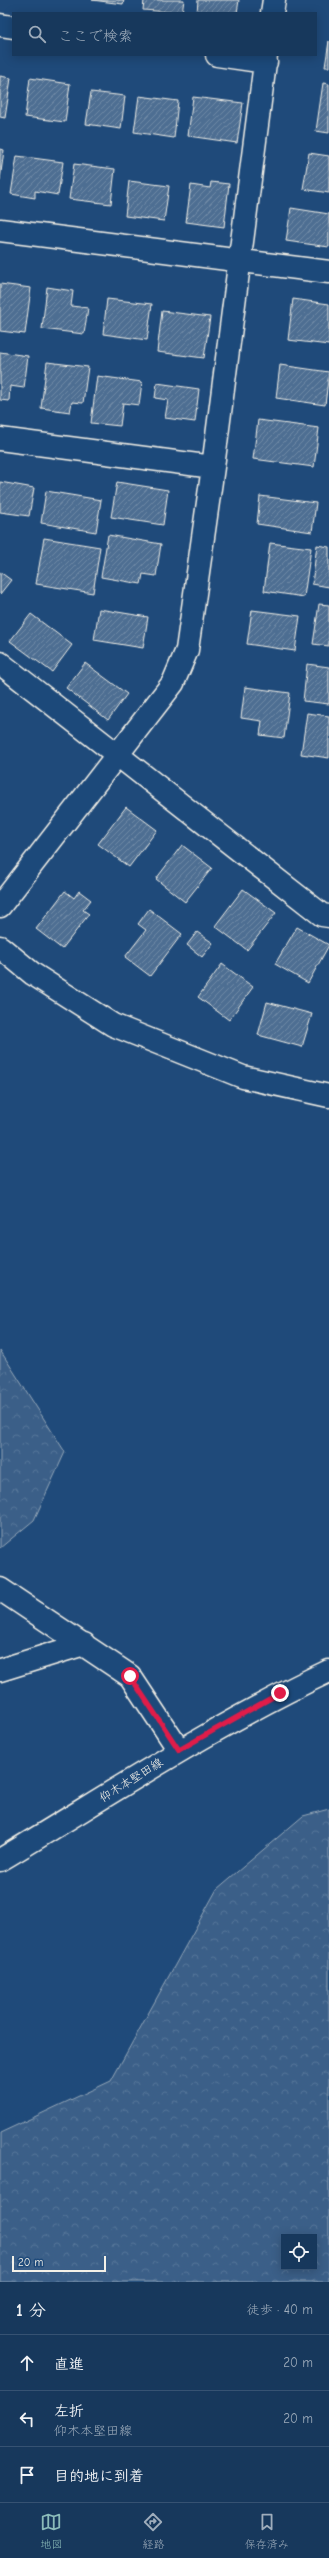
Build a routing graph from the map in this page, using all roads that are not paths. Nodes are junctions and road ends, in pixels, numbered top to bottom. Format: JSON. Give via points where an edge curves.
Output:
{"nodes":[{"id":1,"x":274,"y":0,"type":"edge"},
{"id":2,"x":272,"y":12,"type":"edge"},
{"id":3,"x":0,"y":25,"type":"edge"},
{"id":4,"x":12,"y":27,"type":"edge"},
{"id":5,"x":233,"y":56,"type":"edge"},
{"id":6,"x":266,"y":58,"type":"edge"},
{"id":7,"x":0,"y":230,"type":"edge"},
{"id":8,"x":240,"y":260,"type":"junction"},
{"id":9,"x":329,"y":272,"type":"edge"},
{"id":10,"x":0,"y":439,"type":"edge"},
{"id":11,"x":214,"y":467,"type":"junction"},
{"id":12,"x":0,"y":663,"type":"edge"},
{"id":13,"x":117,"y":754,"type":"junction"},
{"id":14,"x":0,"y":906,"type":"edge"},
{"id":15,"x":329,"y":916,"type":"edge"},
{"id":16,"x":0,"y":947,"type":"edge"},
{"id":17,"x":329,"y":1096,"type":"edge"},
{"id":18,"x":0,"y":1588,"type":"edge"},
{"id":19,"x":84,"y":1644,"type":"junction"},
{"id":20,"x":0,"y":1670,"type":"edge"},
{"id":21,"x":329,"y":1670,"type":"edge"},
{"id":22,"x":179,"y":1750,"type":"junction"},
{"id":23,"x":0,"y":1860,"type":"edge"}],
"edges":[{"from":1,"to":2,"type":"street"},
{"from":3,"to":4,"type":"street"},
{"from":5,"to":6,"type":"street"},
{"from":6,"to":8,"type":"street"},
{"from":7,"to":8,"type":"street"},
{"from":8,"to":9,"type":"street"},
{"from":8,"to":11,"type":"street"},
{"from":10,"to":11,"type":"street"},
{"from":11,"to":13,"type":"street","via":[[187,650],[173,683]]},
{"from":12,"to":13,"type":"street"},
{"from":13,"to":14,"type":"street"},
{"from":13,"to":15,"type":"street","via":[[322,914]]},
{"from":16,"to":17,"type":"street","via":[[33,974],[113,1025],[243,1077]]},
{"from":18,"to":19,"type":"street"},
{"from":19,"to":20,"type":"street"},
{"from":19,"to":22,"type":"street","via":[[130,1676]]},
{"from":21,"to":22,"type":"street","name":"仰木本堅田線","via":[[280,1693]]},
{"from":22,"to":23,"type":"street","name":"仰木本堅田線"}]}
